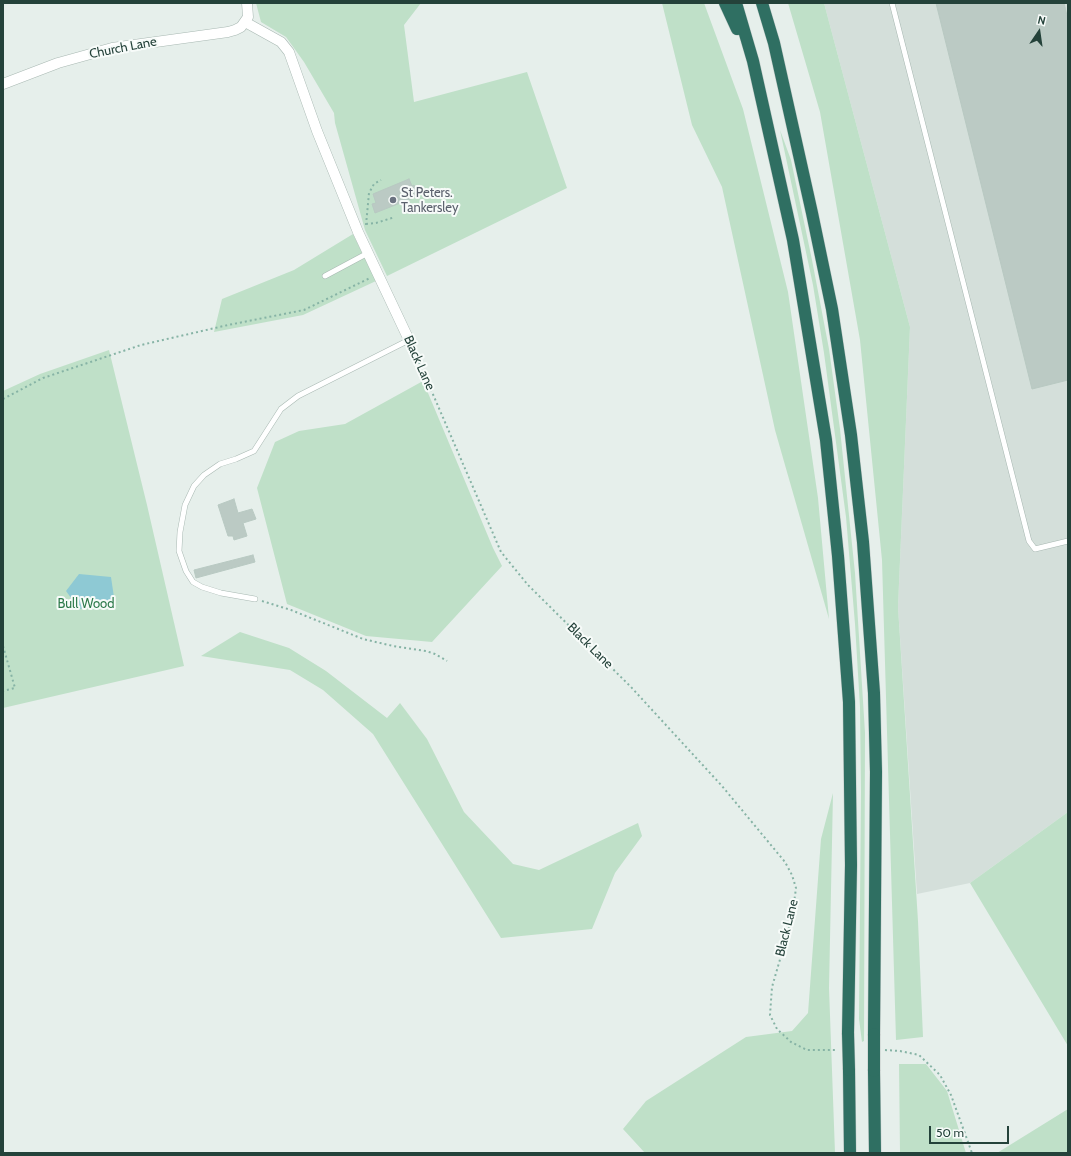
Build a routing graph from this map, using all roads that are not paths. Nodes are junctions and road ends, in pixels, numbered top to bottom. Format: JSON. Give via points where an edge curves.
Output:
{"nodes":[{"id":1,"x":248,"y":3,"type":"edge"},
{"id":2,"x":725,"y":3,"type":"edge"},
{"id":3,"x":736,"y":3,"type":"edge"},
{"id":4,"x":762,"y":3,"type":"edge"},
{"id":5,"x":769,"y":3,"type":"edge"},
{"id":6,"x":892,"y":3,"type":"edge"},
{"id":7,"x":245,"y":22,"type":"junction"},
{"id":8,"x":774,"y":43,"type":"junction"},
{"id":9,"x":753,"y":61,"type":"junction"},
{"id":10,"x":3,"y":84,"type":"edge"},
{"id":11,"x":368,"y":253,"type":"junction"},
{"id":12,"x":325,"y":276,"type":"dead end"},
{"id":13,"x":409,"y":340,"type":"joint"},
{"id":14,"x":1068,"y":541,"type":"edge"},
{"id":15,"x":255,"y":599,"type":"road end"},
{"id":16,"x":850,"y":1153,"type":"edge"},
{"id":17,"x":875,"y":1153,"type":"edge"}],
"edges":[{"from":1,"to":7,"type":"street","via":[[248,16]]},
{"from":2,"to":9,"type":"highway"},
{"from":3,"to":9,"type":"highway"},
{"from":4,"to":8,"type":"highway"},
{"from":5,"to":8,"type":"highway"},
{"from":6,"to":14,"type":"lane","via":[[1029,541],[1035,549]]},
{"from":7,"to":10,"type":"street","name":"Church Lane","via":[[228,32],[112,48],[58,63]]},
{"from":7,"to":11,"type":"street","name":"Black Lane","via":[[281,42],[289,52],[317,131],[362,226]]},
{"from":8,"to":17,"type":"highway","bridge":true,"via":[[832,310],[851,435],[863,542],[874,693]]},
{"from":9,"to":16,"type":"highway","bridge":true,"via":[[793,240],[826,440],[838,556],[849,702]]},
{"from":11,"to":12,"type":"lane"},
{"from":11,"to":13,"type":"street","name":"Black Lane"},
{"from":13,"to":15,"type":"lane","via":[[298,396],[281,409],[254,451],[220,464],[194,486],[186,505],[180,532],[180,551],[186,571],[193,582],[202,587]]}]}
